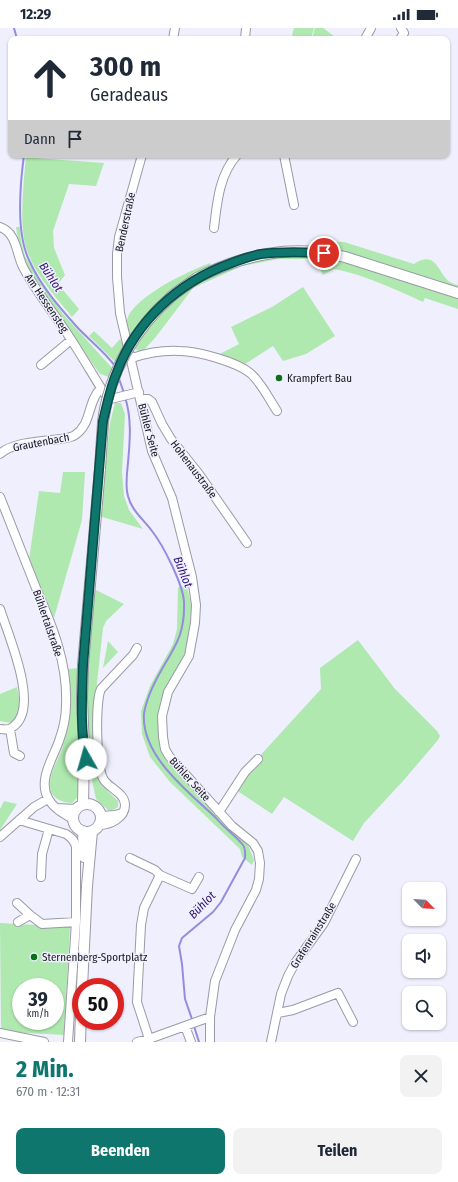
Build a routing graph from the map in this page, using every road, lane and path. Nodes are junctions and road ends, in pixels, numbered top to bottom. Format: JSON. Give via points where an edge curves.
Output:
{"nodes":[{"id":1,"x":141,"y":158,"type":"edge"},
{"id":2,"x":235,"y":158,"type":"edge"},
{"id":3,"x":285,"y":158,"type":"edge"},
{"id":4,"x":294,"y":205,"type":"dead end"},
{"id":5,"x":0,"y":227,"type":"edge"},
{"id":6,"x":214,"y":228,"type":"dead end"},
{"id":7,"x":458,"y":293,"type":"edge"},
{"id":8,"x":120,"y":314,"type":"joint"},
{"id":9,"x":72,"y":340,"type":"junction"},
{"id":10,"x":132,"y":358,"type":"junction"},
{"id":11,"x":41,"y":364,"type":"dead end"},
{"id":12,"x":103,"y":391,"type":"junction"},
{"id":13,"x":140,"y":396,"type":"junction"},
{"id":14,"x":277,"y":411,"type":"dead end"},
{"id":15,"x":0,"y":454,"type":"edge"},
{"id":16,"x":0,"y":497,"type":"edge"},
{"id":17,"x":247,"y":544,"type":"dead end"},
{"id":18,"x":0,"y":610,"type":"edge"},
{"id":19,"x":137,"y":648,"type":"dead end"},
{"id":20,"x":0,"y":729,"type":"edge"},
{"id":21,"x":10,"y":729,"type":"junction"},
{"id":22,"x":20,"y":756,"type":"dead end"},
{"id":23,"x":258,"y":759,"type":"dead end"},
{"id":24,"x":48,"y":799,"type":"junction"},
{"id":25,"x":81,"y":809,"type":"junction"},
{"id":26,"x":219,"y":812,"type":"junction"},
{"id":27,"x":19,"y":820,"type":"junction"},
{"id":28,"x":94,"y":826,"type":"junction"},
{"id":29,"x":49,"y":829,"type":"junction"},
{"id":30,"x":0,"y":837,"type":"edge"},
{"id":31,"x":130,"y":858,"type":"dead end"},
{"id":32,"x":356,"y":859,"type":"dead end"},
{"id":33,"x":160,"y":875,"type":"junction"},
{"id":34,"x":199,"y":876,"type":"dead end"},
{"id":35,"x":41,"y":877,"type":"dead end"},
{"id":36,"x":17,"y":903,"type":"dead end"},
{"id":37,"x":30,"y":915,"type":"junction"},
{"id":38,"x":18,"y":922,"type":"dead end"},
{"id":39,"x":76,"y":922,"type":"junction"},
{"id":40,"x":82,"y":978,"type":"edge"},
{"id":41,"x":278,"y":1013,"type":"junction"},
{"id":42,"x":210,"y":1017,"type":"junction"},
{"id":43,"x":353,"y":1022,"type":"dead end"},
{"id":44,"x":187,"y":1025,"type":"junction"},
{"id":45,"x":80,"y":1030,"type":"edge"},
{"id":46,"x":0,"y":1033,"type":"edge"},
{"id":47,"x":149,"y":1039,"type":"junction"},
{"id":48,"x":44,"y":1042,"type":"edge"},
{"id":49,"x":68,"y":1042,"type":"edge"},
{"id":50,"x":80,"y":1042,"type":"edge"},
{"id":51,"x":136,"y":1042,"type":"edge"},
{"id":52,"x":191,"y":1042,"type":"edge"},
{"id":53,"x":210,"y":1042,"type":"edge"},
{"id":54,"x":271,"y":1042,"type":"edge"}],
"edges":[{"from":1,"to":8,"type":"street","name":"Benderstraße","via":[[119,236],[117,277]]},
{"from":2,"to":6,"type":"street","via":[[223,180]]},
{"from":3,"to":4,"type":"street"},
{"from":5,"to":9,"type":"street","name":"Am Hessensteg","via":[[13,237],[28,278]]},
{"from":7,"to":25,"type":"main road","bridge":true,"via":[[332,254],[284,252],[259,255],[239,260],[197,278],[173,295],[138,332],[117,371],[103,421],[83,665],[84,750],[88,768]]},
{"from":8,"to":10,"type":"street","name":"Bühler Seite"},
{"from":9,"to":11,"type":"street","name":"Am Hessensteg"},
{"from":9,"to":12,"type":"street","name":"Am Hessensteg"},
{"from":10,"to":13,"type":"street","name":"Bühler Seite"},
{"from":10,"to":14,"type":"street","via":[[145,354],[181,351],[229,362],[252,374]]},
{"from":12,"to":13,"type":"street","via":[[111,399],[125,395]]},
{"from":12,"to":15,"type":"street","name":"Grautenbach","via":[[96,392],[86,426],[73,437],[19,445]]},
{"from":13,"to":17,"type":"street","name":"Hohenaustraße","via":[[152,402],[171,438]]},
{"from":13,"to":26,"type":"street","name":"Bühler Seite","via":[[152,450],[172,498],[192,577],[196,605],[189,656],[168,692],[162,716],[165,749]]},
{"from":16,"to":24,"type":"street","name":"Bühlertalstraße","via":[[58,643],[63,668],[66,713],[60,740],[45,776],[44,788]]},
{"from":18,"to":21,"type":"street","via":[[24,690],[22,716]]},
{"from":19,"to":28,"type":"street","via":[[101,689],[98,699],[100,768],[104,781],[124,799],[125,804],[120,818],[112,823]]},
{"from":20,"to":21,"type":"street"},
{"from":21,"to":22,"type":"street","via":[[14,753]]},
{"from":23,"to":26,"type":"street","via":[[245,772]]},
{"from":24,"to":25,"type":"street","via":[[56,808]]},
{"from":24,"to":27,"type":"street"},
{"from":25,"to":28,"type":"main road","via":[[96,807]]},
{"from":25,"to":28,"type":"main road","via":[[75,824]]},
{"from":26,"to":42,"type":"street","name":"Bühler Seite","via":[[253,843],[258,851],[260,863],[256,890],[224,954],[215,981]]},
{"from":27,"to":29,"type":"street"},
{"from":27,"to":30,"type":"street"},
{"from":28,"to":40,"type":"main road","via":[[87,886]]},
{"from":29,"to":35,"type":"street","via":[[42,854]]},
{"from":29,"to":39,"type":"street","via":[[66,834],[75,843]]},
{"from":31,"to":33,"type":"street"},
{"from":32,"to":41,"type":"street","name":"Grafenrainstraße","via":[[324,923],[295,963],[281,994]]},
{"from":33,"to":34,"type":"street","via":[[192,889]]},
{"from":33,"to":47,"type":"street","via":[[144,908],[141,925],[137,1002]]},
{"from":36,"to":37,"type":"street"},
{"from":37,"to":38,"type":"street"},
{"from":37,"to":39,"type":"street","via":[[42,924]]},
{"from":39,"to":49,"type":"street"},
{"from":41,"to":43,"type":"street","via":[[338,993]]},
{"from":41,"to":54,"type":"street","name":"Grafenrainstraße"},
{"from":42,"to":44,"type":"street"},
{"from":42,"to":53,"type":"street","name":"Bühler Seite"},
{"from":44,"to":47,"type":"street"},
{"from":44,"to":52,"type":"street"},
{"from":45,"to":50,"type":"main road"},
{"from":46,"to":48,"type":"street"},
{"from":47,"to":51,"type":"street"}]}
